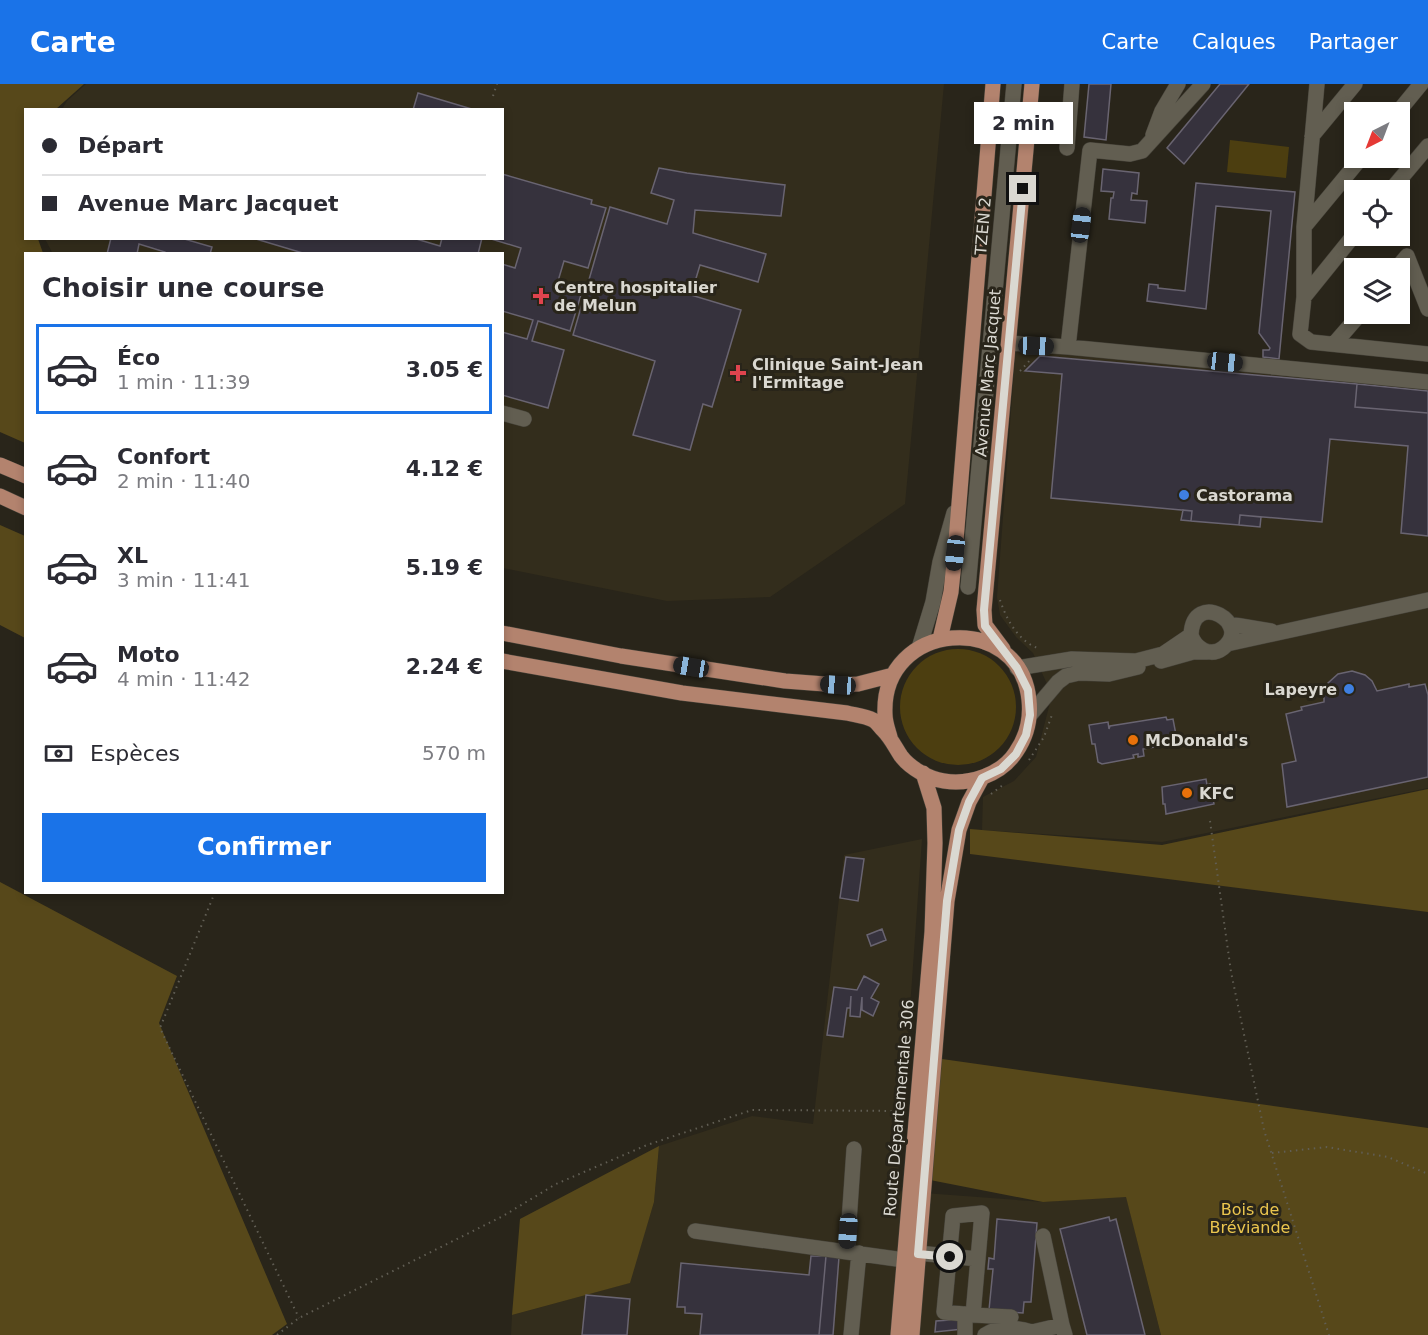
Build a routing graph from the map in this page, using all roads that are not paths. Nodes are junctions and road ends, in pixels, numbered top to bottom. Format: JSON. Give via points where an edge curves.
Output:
{"nodes":[{"id":1,"x":993,"y":84,"type":"edge"},
{"id":2,"x":1014,"y":84,"type":"edge"},
{"id":3,"x":1025,"y":84,"type":"edge"},
{"id":4,"x":1032,"y":84,"type":"edge"},
{"id":5,"x":1072,"y":84,"type":"edge"},
{"id":6,"x":1178,"y":84,"type":"edge"},
{"id":7,"x":1203,"y":84,"type":"edge"},
{"id":8,"x":1317,"y":84,"type":"edge"},
{"id":9,"x":1355,"y":84,"type":"edge"},
{"id":10,"x":1421,"y":84,"type":"edge"},
{"id":11,"x":1406,"y":102,"type":"edge"},
{"id":12,"x":1312,"y":136,"type":"junction"},
{"id":13,"x":1151,"y":141,"type":"junction"},
{"id":14,"x":1428,"y":146,"type":"edge"},
{"id":15,"x":1067,"y":148,"type":"dead end"},
{"id":16,"x":1353,"y":168,"type":"edge"},
{"id":17,"x":1399,"y":180,"type":"edge"},
{"id":18,"x":1304,"y":227,"type":"junction"},
{"id":19,"x":1345,"y":246,"type":"edge"},
{"id":20,"x":1410,"y":264,"type":"edge"},
{"id":21,"x":1304,"y":297,"type":"junction"},
{"id":22,"x":1428,"y":309,"type":"edge"},
{"id":23,"x":1351,"y":324,"type":"edge"},
{"id":24,"x":1009,"y":343,"type":"junction"},
{"id":25,"x":1334,"y":344,"type":"junction"},
{"id":26,"x":1068,"y":347,"type":"junction"},
{"id":27,"x":1428,"y":354,"type":"edge"},
{"id":28,"x":1428,"y":382,"type":"edge"},
{"id":29,"x":504,"y":414,"type":"edge"},
{"id":30,"x":524,"y":419,"type":"dead end"},
{"id":31,"x":0,"y":465,"type":"edge"},
{"id":32,"x":24,"y":475,"type":"edge"},
{"id":33,"x":0,"y":496,"type":"edge"},
{"id":34,"x":958,"y":501,"type":"junction"},
{"id":35,"x":0,"y":505,"type":"edge"},
{"id":36,"x":24,"y":507,"type":"edge"},
{"id":37,"x":24,"y":514,"type":"edge"},
{"id":38,"x":968,"y":587,"type":"dead end"},
{"id":39,"x":1428,"y":600,"type":"edge"},
{"id":40,"x":1229,"y":624,"type":"junction"},
{"id":41,"x":1292,"y":630,"type":"junction"},
{"id":42,"x":504,"y":633,"type":"edge"},
{"id":43,"x":1191,"y":634,"type":"junction"},
{"id":44,"x":940,"y":639,"type":"junction"},
{"id":45,"x":1227,"y":644,"type":"junction"},
{"id":46,"x":919,"y":648,"type":"junction"},
{"id":47,"x":1207,"y":652,"type":"junction"},
{"id":48,"x":504,"y":661,"type":"edge"},
{"id":49,"x":1013,"y":663,"type":"junction"},
{"id":50,"x":893,"y":675,"type":"junction"},
{"id":51,"x":1030,"y":715,"type":"junction"},
{"id":52,"x":890,"y":737,"type":"junction"},
{"id":53,"x":922,"y":773,"type":"junction"},
{"id":54,"x":982,"y":778,"type":"junction"},
{"id":55,"x":854,"y":1149,"type":"dead end"},
{"id":56,"x":695,"y":1231,"type":"dead end"},
{"id":57,"x":1043,"y":1236,"type":"dead end"},
{"id":58,"x":853,"y":1252,"type":"junction"},
{"id":59,"x":911,"y":1257,"type":"junction"},
{"id":60,"x":950,"y":1257,"type":"junction"},
{"id":61,"x":978,"y":1259,"type":"junction"},
{"id":62,"x":969,"y":1314,"type":"junction"},
{"id":63,"x":1011,"y":1317,"type":"dead end"},
{"id":64,"x":1063,"y":1330,"type":"edge"},
{"id":65,"x":1032,"y":1334,"type":"edge"},
{"id":66,"x":851,"y":1335,"type":"edge"},
{"id":67,"x":898,"y":1335,"type":"edge"},
{"id":68,"x":912,"y":1335,"type":"edge"},
{"id":69,"x":965,"y":1335,"type":"edge"},
{"id":70,"x":985,"y":1335,"type":"edge"}],
"edges":[{"from":1,"to":34,"type":"main road","name":"Avenue Marc Jacquet"},
{"from":2,"to":38,"type":"street","name":"TZEN 2"},
{"from":3,"to":4,"type":"street"},
{"from":4,"to":24,"type":"main road","name":"Avenue Marc Jacquet"},
{"from":5,"to":15,"type":"street"},
{"from":6,"to":13,"type":"street"},
{"from":7,"to":13,"type":"street"},
{"from":8,"to":12,"type":"street"},
{"from":9,"to":12,"type":"street"},
{"from":10,"to":11,"type":"street"},
{"from":12,"to":18,"type":"street"},
{"from":13,"to":26,"type":"street","via":[[1142,151],[1130,154],[1090,150]]},
{"from":14,"to":17,"type":"street"},
{"from":16,"to":18,"type":"street"},
{"from":18,"to":21,"type":"street"},
{"from":19,"to":21,"type":"street"},
{"from":20,"to":22,"type":"street"},
{"from":21,"to":25,"type":"street","via":[[1300,334],[1311,342]]},
{"from":23,"to":25,"type":"street"},
{"from":24,"to":26,"type":"street"},
{"from":24,"to":49,"type":"main road","name":"Avenue Marc Jacquet","via":[[984,610],[985,626]]},
{"from":25,"to":27,"type":"street"},
{"from":26,"to":28,"type":"street"},
{"from":29,"to":30,"type":"street"},
{"from":31,"to":32,"type":"main road"},
{"from":33,"to":36,"type":"main road"},
{"from":34,"to":44,"type":"main road","name":"Avenue Marc Jacquet","via":[[951,592]]},
{"from":34,"to":46,"type":"street"},
{"from":35,"to":37,"type":"main road"},
{"from":39,"to":41,"type":"street"},
{"from":40,"to":41,"type":"street","via":[[1270,631]]},
{"from":40,"to":43,"type":"street","via":[[1216,612],[1203,613],[1193,622]]},
{"from":40,"to":45,"type":"street"},
{"from":41,"to":45,"type":"street"},
{"from":42,"to":50,"type":"main road","via":[[785,681],[858,684]]},
{"from":43,"to":47,"type":"street","via":[[1196,646]]},
{"from":43,"to":49,"type":"street","via":[[1163,654],[1136,661],[1093,658]]},
{"from":44,"to":46,"type":"main road"},
{"from":44,"to":49,"type":"main road","via":[[965,637],[989,644]]},
{"from":45,"to":47,"type":"street","via":[[1218,651]]},
{"from":46,"to":50,"type":"main road"},
{"from":47,"to":51,"type":"street","via":[[1193,652],[1108,674],[1066,676]]},
{"from":48,"to":52,"type":"main road","via":[[682,693],[847,713],[873,720]]},
{"from":49,"to":51,"type":"main road","via":[[1028,690]]},
{"from":50,"to":52,"type":"main road","via":[[886,695]]},
{"from":51,"to":54,"type":"main road","via":[[1016,754],[1001,769]]},
{"from":52,"to":53,"type":"main road","via":[[903,758]]},
{"from":53,"to":54,"type":"main road","via":[[942,781]]},
{"from":53,"to":59,"type":"main road","name":"Route Départementale 306","via":[[934,808],[934,883]]},
{"from":54,"to":59,"type":"main road","name":"Route Départementale 306","via":[[959,830],[950,885]]},
{"from":55,"to":58,"type":"street"},
{"from":56,"to":58,"type":"street"},
{"from":57,"to":64,"type":"street"},
{"from":58,"to":59,"type":"street"},
{"from":58,"to":66,"type":"street"},
{"from":59,"to":60,"type":"street"},
{"from":59,"to":67,"type":"main road","name":"Route Départementale 306"},
{"from":59,"to":68,"type":"main road","name":"Route Départementale 306"},
{"from":60,"to":61,"type":"street"},
{"from":60,"to":61,"type":"street","via":[[953,1216],[982,1213]]},
{"from":60,"to":62,"type":"street","via":[[944,1312]]},
{"from":61,"to":62,"type":"street"},
{"from":62,"to":63,"type":"street"},
{"from":62,"to":69,"type":"street"},
{"from":64,"to":65,"type":"street"},
{"from":65,"to":70,"type":"street","via":[[1021,1328],[997,1329]]}]}
